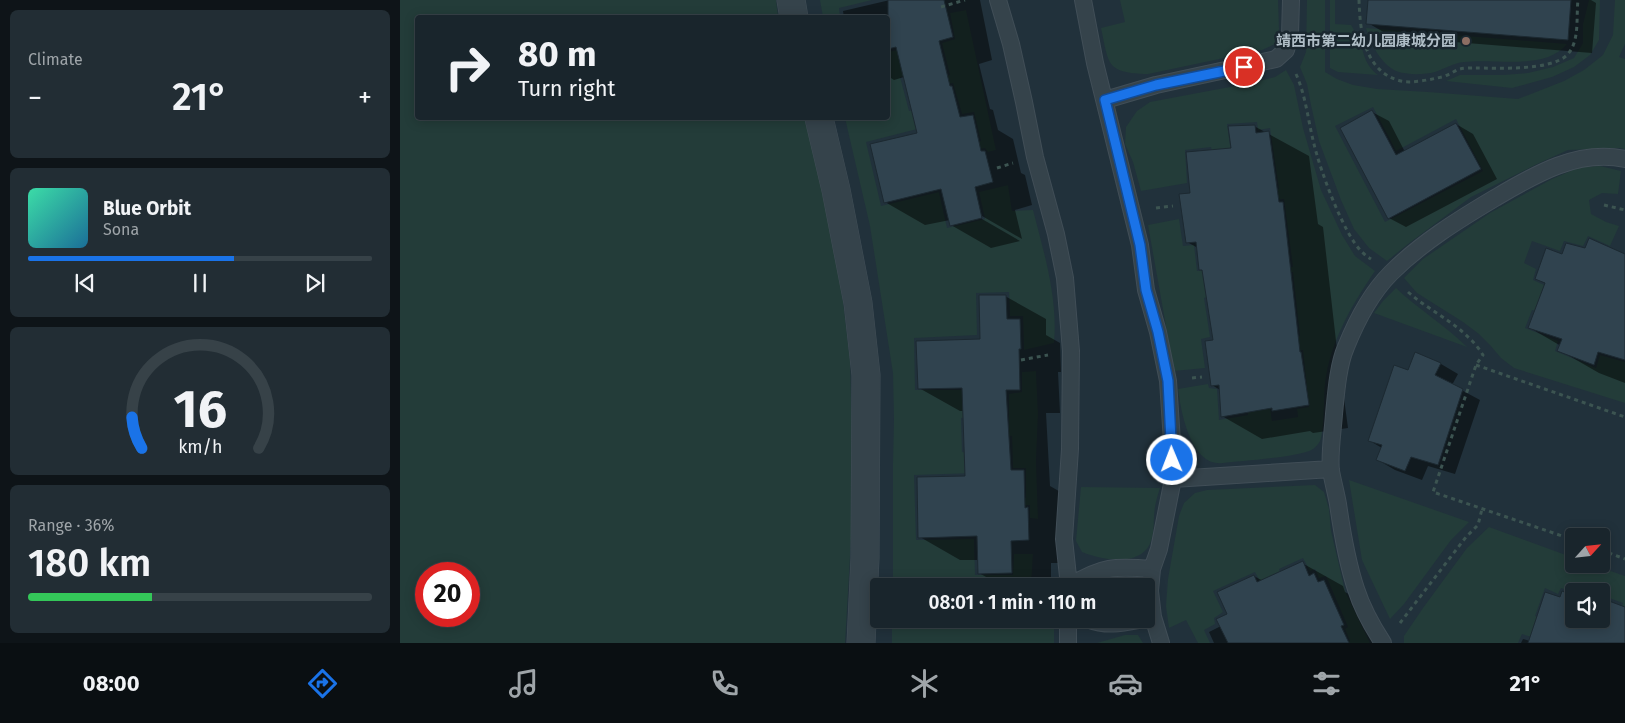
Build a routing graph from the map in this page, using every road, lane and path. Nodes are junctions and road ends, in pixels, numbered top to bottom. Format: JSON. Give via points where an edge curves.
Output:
{"nodes":[{"id":1,"x":791,"y":0,"type":"edge"},
{"id":2,"x":965,"y":0,"type":"edge"},
{"id":3,"x":998,"y":0,"type":"edge"},
{"id":4,"x":1083,"y":0,"type":"edge"},
{"id":5,"x":1291,"y":0,"type":"edge"},
{"id":6,"x":1359,"y":0,"type":"edge"},
{"id":7,"x":1578,"y":0,"type":"edge"},
{"id":8,"x":941,"y":7,"type":"dead end"},
{"id":9,"x":794,"y":15,"type":"edge"},
{"id":10,"x":1286,"y":50,"type":"junction"},
{"id":11,"x":1105,"y":100,"type":"junction"},
{"id":12,"x":820,"y":120,"type":"edge"},
{"id":13,"x":1625,"y":159,"type":"edge"},
{"id":14,"x":1604,"y":205,"type":"dead end"},
{"id":15,"x":1625,"y":210,"type":"edge"},
{"id":16,"x":1390,"y":274,"type":"junction"},
{"id":17,"x":1476,"y":365,"type":"junction"},
{"id":18,"x":1625,"y":417,"type":"edge"},
{"id":19,"x":1331,"y":469,"type":"junction"},
{"id":20,"x":1172,"y":479,"type":"junction"},
{"id":21,"x":1482,"y":509,"type":"junction"},
{"id":22,"x":1565,"y":537,"type":"edge"},
{"id":23,"x":1610,"y":553,"type":"edge"},
{"id":24,"x":1625,"y":559,"type":"edge"},
{"id":25,"x":1152,"y":569,"type":"junction"},
{"id":26,"x":1068,"y":578,"type":"edge"},
{"id":27,"x":1083,"y":578,"type":"edge"},
{"id":28,"x":1151,"y":578,"type":"edge"},
{"id":29,"x":1068,"y":628,"type":"edge"},
{"id":30,"x":1153,"y":628,"type":"edge"},
{"id":31,"x":1382,"y":642,"type":"edge"},
{"id":32,"x":861,"y":643,"type":"edge"},
{"id":33,"x":1068,"y":643,"type":"edge"},
{"id":34,"x":1161,"y":643,"type":"edge"}],
"edges":[{"from":1,"to":9,"type":"street"},
{"from":2,"to":8,"type":"path"},
{"from":3,"to":26,"type":"lane","via":[[1065,278],[1071,351],[1070,449],[1064,539]]},
{"from":4,"to":11,"type":"lane"},
{"from":5,"to":10,"type":"lane"},
{"from":6,"to":7,"type":"path","via":[[1359,21],[1365,46],[1378,69],[1402,82],[1444,76],[1461,69],[1510,69],[1556,61],[1574,47]]},
{"from":10,"to":11,"type":"lane","via":[[1276,59],[1156,85]]},
{"from":10,"to":16,"type":"path","via":[[1301,86],[1314,146],[1337,208],[1362,252]]},
{"from":11,"to":20,"type":"lane","via":[[1168,381]]},
{"from":12,"to":32,"type":"street","via":[[831,162],[858,303],[866,375]]},
{"from":13,"to":16,"type":"lane","via":[[1589,157],[1545,170],[1447,227]]},
{"from":14,"to":15,"type":"path"},
{"from":16,"to":17,"type":"path","via":[[1421,304],[1469,337],[1483,355]]},
{"from":16,"to":19,"type":"lane","via":[[1372,296],[1345,348],[1336,391]]},
{"from":17,"to":18,"type":"path"},
{"from":17,"to":21,"type":"path","via":[[1432,492]]},
{"from":19,"to":20,"type":"lane"},
{"from":19,"to":31,"type":"lane","via":[[1356,589]]},
{"from":20,"to":25,"type":"lane"},
{"from":21,"to":22,"type":"path"},
{"from":21,"to":31,"type":"path","via":[[1478,525]]},
{"from":23,"to":24,"type":"path"},
{"from":25,"to":27,"type":"lane","via":[[1116,567]]},
{"from":25,"to":28,"type":"lane"},
{"from":29,"to":33,"type":"lane"},
{"from":30,"to":34,"type":"lane"}]}
